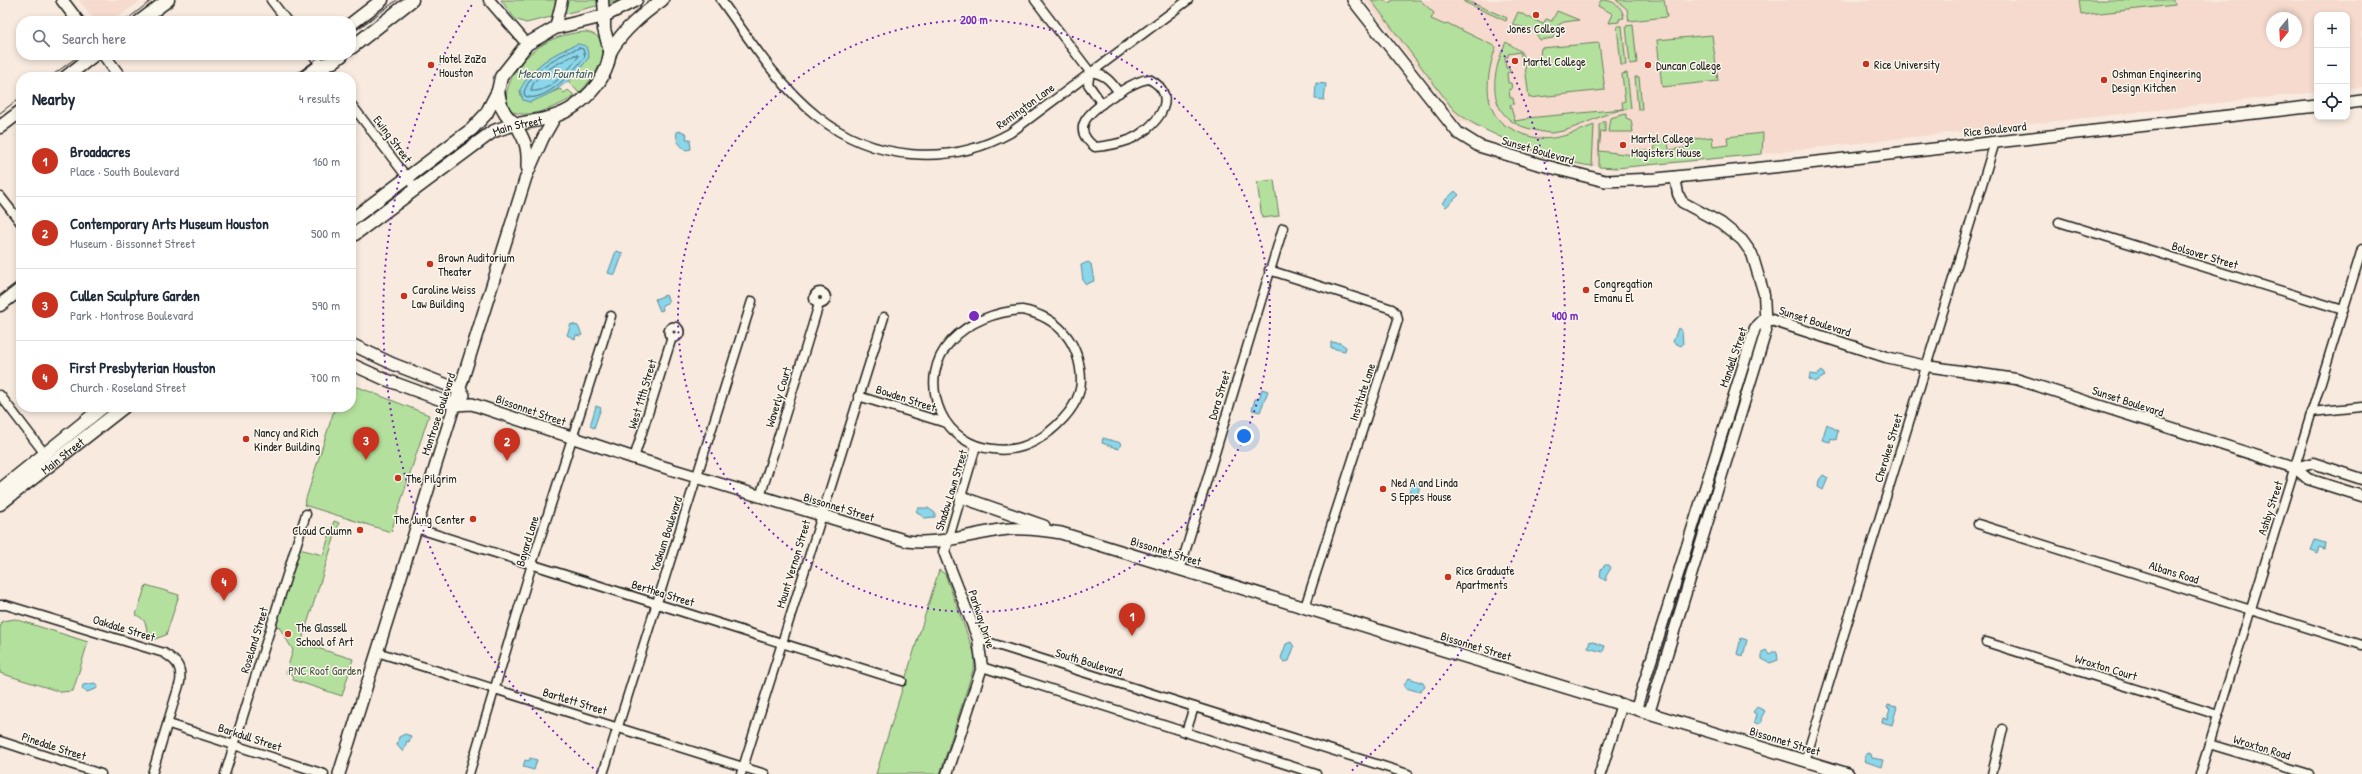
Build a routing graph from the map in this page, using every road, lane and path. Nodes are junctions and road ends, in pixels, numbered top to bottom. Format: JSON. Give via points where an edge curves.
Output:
{"nodes":[{"id":1,"x":62,"y":0,"type":"edge"},
{"id":2,"x":168,"y":0,"type":"edge"},
{"id":3,"x":271,"y":0,"type":"edge"},
{"id":4,"x":382,"y":0,"type":"edge"},
{"id":5,"x":412,"y":0,"type":"edge"},
{"id":6,"x":489,"y":0,"type":"edge"},
{"id":7,"x":562,"y":0,"type":"edge"},
{"id":8,"x":603,"y":0,"type":"edge"},
{"id":9,"x":636,"y":0,"type":"edge"},
{"id":10,"x":662,"y":0,"type":"edge"},
{"id":11,"x":721,"y":0,"type":"edge"},
{"id":12,"x":1035,"y":0,"type":"edge"},
{"id":13,"x":1188,"y":0,"type":"edge"},
{"id":14,"x":1353,"y":0,"type":"edge"},
{"id":15,"x":74,"y":16,"type":"edge"},
{"id":16,"x":147,"y":16,"type":"edge"},
{"id":17,"x":283,"y":16,"type":"edge"},
{"id":18,"x":604,"y":16,"type":"junction"},
{"id":19,"x":356,"y":20,"type":"edge"},
{"id":20,"x":591,"y":20,"type":"junction"},
{"id":21,"x":555,"y":28,"type":"junction"},
{"id":22,"x":604,"y":29,"type":"junction"},
{"id":23,"x":356,"y":44,"type":"edge"},
{"id":24,"x":527,"y":44,"type":"junction"},
{"id":25,"x":610,"y":51,"type":"junction"},
{"id":26,"x":88,"y":60,"type":"edge"},
{"id":27,"x":108,"y":60,"type":"edge"},
{"id":28,"x":322,"y":60,"type":"edge"},
{"id":29,"x":336,"y":60,"type":"edge"},
{"id":30,"x":72,"y":72,"type":"edge"},
{"id":31,"x":116,"y":72,"type":"edge"},
{"id":32,"x":310,"y":72,"type":"edge"},
{"id":33,"x":328,"y":72,"type":"edge"},
{"id":34,"x":1090,"y":72,"type":"junction"},
{"id":35,"x":498,"y":91,"type":"junction"},
{"id":36,"x":1119,"y":93,"type":"junction"},
{"id":37,"x":2362,"y":101,"type":"edge"},
{"id":38,"x":2350,"y":103,"type":"edge"},
{"id":39,"x":1102,"y":104,"type":"junction"},
{"id":40,"x":2314,"y":106,"type":"edge"},
{"id":41,"x":356,"y":111,"type":"edge"},
{"id":42,"x":16,"y":115,"type":"edge"},
{"id":43,"x":555,"y":117,"type":"junction"},
{"id":44,"x":514,"y":123,"type":"junction"},
{"id":45,"x":0,"y":127,"type":"edge"},
{"id":46,"x":1995,"y":142,"type":"junction"},
{"id":47,"x":406,"y":176,"type":"junction"},
{"id":48,"x":526,"y":177,"type":"junction"},
{"id":49,"x":1675,"y":177,"type":"junction"},
{"id":50,"x":416,"y":189,"type":"junction"},
{"id":51,"x":0,"y":196,"type":"edge"},
{"id":52,"x":356,"y":216,"type":"edge"},
{"id":53,"x":16,"y":217,"type":"edge"},
{"id":54,"x":2059,"y":222,"type":"dead end"},
{"id":55,"x":1284,"y":228,"type":"dead end"},
{"id":56,"x":356,"y":233,"type":"edge"},
{"id":57,"x":2362,"y":249,"type":"edge"},
{"id":58,"x":2359,"y":268,"type":"edge"},
{"id":59,"x":1269,"y":270,"type":"junction"},
{"id":60,"x":16,"y":293,"type":"edge"},
{"id":61,"x":752,"y":301,"type":"dead end"},
{"id":62,"x":819,"y":304,"type":"dead end"},
{"id":63,"x":0,"y":305,"type":"edge"},
{"id":64,"x":2343,"y":310,"type":"junction"},
{"id":65,"x":611,"y":316,"type":"dead end"},
{"id":66,"x":884,"y":317,"type":"dead end"},
{"id":67,"x":1765,"y":318,"type":"junction"},
{"id":68,"x":672,"y":337,"type":"dead end"},
{"id":69,"x":356,"y":346,"type":"edge"},
{"id":70,"x":356,"y":366,"type":"edge"},
{"id":71,"x":1926,"y":366,"type":"junction"},
{"id":72,"x":460,"y":390,"type":"junction"},
{"id":73,"x":0,"y":395,"type":"edge"},
{"id":74,"x":858,"y":396,"type":"junction"},
{"id":75,"x":472,"y":404,"type":"junction"},
{"id":76,"x":455,"y":405,"type":"junction"},
{"id":77,"x":2362,"y":407,"type":"edge"},
{"id":78,"x":97,"y":412,"type":"edge"},
{"id":79,"x":118,"y":412,"type":"edge"},
{"id":80,"x":2311,"y":412,"type":"junction"},
{"id":81,"x":946,"y":423,"type":"junction"},
{"id":82,"x":571,"y":438,"type":"junction"},
{"id":83,"x":976,"y":446,"type":"junction"},
{"id":84,"x":45,"y":454,"type":"junction"},
{"id":85,"x":634,"y":458,"type":"junction"},
{"id":86,"x":1714,"y":460,"type":"junction"},
{"id":87,"x":1725,"y":463,"type":"junction"},
{"id":88,"x":2295,"y":468,"type":"junction"},
{"id":89,"x":697,"y":478,"type":"junction"},
{"id":90,"x":2362,"y":479,"type":"edge"},
{"id":91,"x":0,"y":490,"type":"edge"},
{"id":92,"x":2362,"y":496,"type":"edge"},
{"id":93,"x":760,"y":497,"type":"junction"},
{"id":94,"x":961,"y":497,"type":"junction"},
{"id":95,"x":0,"y":504,"type":"edge"},
{"id":96,"x":306,"y":514,"type":"dead end"},
{"id":97,"x":821,"y":515,"type":"junction"},
{"id":98,"x":1978,"y":524,"type":"dead end"},
{"id":99,"x":416,"y":528,"type":"junction"},
{"id":100,"x":1061,"y":534,"type":"junction"},
{"id":101,"x":948,"y":541,"type":"junction"},
{"id":102,"x":532,"y":564,"type":"junction"},
{"id":103,"x":1180,"y":569,"type":"junction"},
{"id":104,"x":656,"y":603,"type":"junction"},
{"id":105,"x":0,"y":605,"type":"edge"},
{"id":106,"x":1305,"y":607,"type":"junction"},
{"id":107,"x":2250,"y":610,"type":"junction"},
{"id":108,"x":978,"y":639,"type":"junction"},
{"id":109,"x":1986,"y":642,"type":"dead end"},
{"id":110,"x":781,"y":643,"type":"junction"},
{"id":111,"x":2362,"y":645,"type":"edge"},
{"id":112,"x":377,"y":652,"type":"junction"},
{"id":113,"x":982,"y":667,"type":"junction"},
{"id":114,"x":902,"y":681,"type":"dead end"},
{"id":115,"x":495,"y":689,"type":"junction"},
{"id":116,"x":1622,"y":704,"type":"junction"},
{"id":117,"x":1194,"y":707,"type":"junction"},
{"id":118,"x":1636,"y":709,"type":"junction"},
{"id":119,"x":1649,"y":713,"type":"junction"},
{"id":120,"x":2218,"y":715,"type":"junction"},
{"id":121,"x":169,"y":724,"type":"junction"},
{"id":122,"x":618,"y":727,"type":"junction"},
{"id":123,"x":2003,"y":729,"type":"dead end"},
{"id":124,"x":1186,"y":732,"type":"junction"},
{"id":125,"x":0,"y":741,"type":"edge"},
{"id":126,"x":2209,"y":744,"type":"junction"},
{"id":127,"x":234,"y":745,"type":"junction"},
{"id":128,"x":1805,"y":761,"type":"junction"},
{"id":129,"x":742,"y":771,"type":"edge"},
{"id":130,"x":1390,"y":771,"type":"edge"},
{"id":131,"x":101,"y":774,"type":"edge"},
{"id":132,"x":152,"y":774,"type":"edge"},
{"id":133,"x":225,"y":774,"type":"edge"},
{"id":134,"x":324,"y":774,"type":"edge"},
{"id":135,"x":339,"y":774,"type":"edge"},
{"id":136,"x":469,"y":774,"type":"edge"},
{"id":137,"x":603,"y":774,"type":"edge"},
{"id":138,"x":765,"y":774,"type":"edge"},
{"id":139,"x":947,"y":774,"type":"edge"},
{"id":140,"x":1316,"y":774,"type":"edge"},
{"id":141,"x":1408,"y":774,"type":"edge"},
{"id":142,"x":1600,"y":774,"type":"edge"},
{"id":143,"x":1848,"y":774,"type":"edge"},
{"id":144,"x":1992,"y":774,"type":"edge"},
{"id":145,"x":2200,"y":774,"type":"edge"},
{"id":146,"x":2309,"y":774,"type":"edge"}],
"edges":[{"from":1,"to":15,"type":"main road"},
{"from":2,"to":16,"type":"main road"},
{"from":3,"to":17,"type":"street"},
{"from":4,"to":19,"type":"main road"},
{"from":5,"to":23,"type":"main road"},
{"from":6,"to":24,"type":"street"},
{"from":7,"to":21,"type":"street"},
{"from":8,"to":18,"type":"street"},
{"from":9,"to":18,"type":"main road","name":"Main Street"},
{"from":10,"to":25,"type":"main road","name":"Main Street","via":[[622,34]]},
{"from":11,"to":34,"type":"street","name":"Remington Lane","via":[[768,63],[797,98],[817,117],[857,140],[890,152],[946,155],[972,150],[993,142],[1029,120]]},
{"from":12,"to":34,"type":"street"},
{"from":13,"to":34,"type":"street","name":"Remington Lane"},
{"from":14,"to":49,"type":"main road","name":"Sunset Boulevard","via":[[1458,132],[1479,146],[1605,181]]},
{"from":18,"to":20,"type":"main road","name":"Main Street"},
{"from":18,"to":22,"type":"main road"},
{"from":20,"to":21,"type":"main road","name":"Main Street"},
{"from":20,"to":22,"type":"main road"},
{"from":21,"to":24,"type":"main road","name":"Main Street"},
{"from":22,"to":25,"type":"main road"},
{"from":24,"to":35,"type":"main road","name":"Main Street","via":[[501,77]]},
{"from":25,"to":43,"type":"main road","name":"Main Street","via":[[605,70],[596,87],[575,106]]},
{"from":26,"to":30,"type":"main road"},
{"from":27,"to":31,"type":"main road"},
{"from":28,"to":29,"type":"main road"},
{"from":28,"to":32,"type":"main road"},
{"from":28,"to":33,"type":"street"},
{"from":34,"to":36,"type":"street","via":[[1099,73],[1110,79]]},
{"from":34,"to":39,"type":"street","via":[[1088,84]]},
{"from":35,"to":44,"type":"main road","via":[[502,109]]},
{"from":35,"to":47,"type":"main road","name":"Main Street","via":[[486,114],[472,129]]},
{"from":36,"to":39,"type":"street"},
{"from":36,"to":39,"type":"street","via":[[1143,80],[1149,80],[1159,84],[1165,92],[1165,103],[1159,115],[1141,133],[1118,144],[1095,147],[1087,141],[1083,128],[1085,121]]},
{"from":37,"to":38,"type":"main road"},
{"from":40,"to":46,"type":"main road","name":"Rice Boulevard"},
{"from":41,"to":47,"type":"street","name":"Ewing Street"},
{"from":42,"to":45,"type":"main road"},
{"from":43,"to":44,"type":"main road","name":"Main Street","via":[[536,122]]},
{"from":43,"to":48,"type":"main road","name":"Montrose Boulevard"},
{"from":44,"to":48,"type":"main road","name":"Montrose Boulevard","via":[[526,141]]},
{"from":44,"to":50,"type":"main road","name":"Main Street","via":[[492,132]]},
{"from":46,"to":49,"type":"main road","name":"Rice Boulevard"},
{"from":46,"to":71,"type":"street","name":"Cherokee Street"},
{"from":47,"to":50,"type":"street","name":"Ewing Street"},
{"from":47,"to":52,"type":"main road","name":"Main Street"},
{"from":48,"to":72,"type":"main road","name":"Montrose Boulevard"},
{"from":49,"to":67,"type":"street","name":"Sunset Boulevard","via":[[1682,202],[1721,223],[1742,240],[1752,254],[1764,294]]},
{"from":50,"to":56,"type":"main road","name":"Main Street"},
{"from":51,"to":53,"type":"street"},
{"from":54,"to":64,"type":"street","name":"Bolsover Street"},
{"from":55,"to":59,"type":"street","name":"Dora Street"},
{"from":57,"to":58,"type":"street","name":"Ashby Street"},
{"from":58,"to":64,"type":"street","name":"Ashby Street"},
{"from":59,"to":103,"type":"street","name":"Dora Street"},
{"from":59,"to":106,"type":"street","name":"Institute Lane","via":[[1392,309],[1398,320]]},
{"from":60,"to":63,"type":"main road"},
{"from":61,"to":89,"type":"street","name":"Yoakum Boulevard"},
{"from":62,"to":93,"type":"street","name":"Waverly Court"},
{"from":64,"to":80,"type":"street","name":"Ashby Street"},
{"from":65,"to":82,"type":"street","name":"Bayard Lane"},
{"from":66,"to":74,"type":"street","name":"Mount Vernon Street"},
{"from":67,"to":71,"type":"street","name":"Sunset Boulevard","via":[[1886,357]]},
{"from":67,"to":86,"type":"street","name":"Mandell Street","via":[[1755,328]]},
{"from":67,"to":87,"type":"street","name":"Mandell Street","via":[[1766,331]]},
{"from":68,"to":85,"type":"street","name":"West 11th Street"},
{"from":69,"to":72,"type":"main road"},
{"from":70,"to":76,"type":"main road","name":"Bissonnet Street"},
{"from":71,"to":88,"type":"street","name":"Sunset Boulevard","via":[[2016,379]]},
{"from":71,"to":128,"type":"street","name":"Cherokee Street"},
{"from":72,"to":75,"type":"main road"},
{"from":72,"to":76,"type":"main road","name":"Montrose Boulevard"},
{"from":73,"to":84,"type":"street"},
{"from":74,"to":81,"type":"street","name":"Bowden Street"},
{"from":74,"to":97,"type":"street","name":"Mount Vernon Street"},
{"from":75,"to":76,"type":"main road","name":"Bissonnet Street"},
{"from":75,"to":82,"type":"main road","name":"Bissonnet Street"},
{"from":76,"to":99,"type":"main road","name":"Montrose Boulevard"},
{"from":77,"to":80,"type":"street"},
{"from":78,"to":84,"type":"main road","name":"Main Street"},
{"from":79,"to":95,"type":"main road","name":"Main Street"},
{"from":80,"to":88,"type":"street","name":"Ashby Street"},
{"from":81,"to":83,"type":"street","name":"Shadow Lawn Street","via":[[958,435]]},
{"from":81,"to":83,"type":"street","name":"Shadow Lawn Street","via":[[935,395],[934,375],[945,348],[955,337],[976,322],[993,314],[1009,311],[1035,313],[1055,324],[1069,339],[1079,360],[1080,388],[1068,415],[1037,441],[1022,447],[1011,450]]},
{"from":82,"to":85,"type":"main road","name":"Bissonnet Street"},
{"from":82,"to":102,"type":"street","name":"Bayard Lane"},
{"from":83,"to":94,"type":"street","name":"Shadow Lawn Street"},
{"from":84,"to":91,"type":"main road","name":"Main Street"},
{"from":85,"to":89,"type":"main road","name":"Bissonnet Street"},
{"from":86,"to":87,"type":"street"},
{"from":86,"to":118,"type":"street","name":"Mandell Street"},
{"from":87,"to":119,"type":"street","name":"Mandell Street"},
{"from":88,"to":90,"type":"street","via":[[2313,463]]},
{"from":88,"to":92,"type":"street","name":"Sunset Boulevard","via":[[2308,479]]},
{"from":88,"to":107,"type":"street","name":"Ashby Street"},
{"from":89,"to":93,"type":"main road","name":"Bissonnet Street"},
{"from":89,"to":104,"type":"street","name":"Yoakum Boulevard"},
{"from":93,"to":97,"type":"main road","name":"Bissonnet Street"},
{"from":94,"to":100,"type":"main road","via":[[1015,514]]},
{"from":94,"to":101,"type":"street","name":"Shadow Lawn Street"},
{"from":96,"to":127,"type":"street","name":"Roseland Street"},
{"from":97,"to":101,"type":"main road","name":"Bissonnet Street","via":[[907,541],[927,544]]},
{"from":97,"to":110,"type":"street","name":"Mount Vernon Street"},
{"from":98,"to":107,"type":"street","name":"Albans Road"},
{"from":99,"to":102,"type":"street","name":"Berthea Street"},
{"from":99,"to":112,"type":"main road","name":"Montrose Boulevard"},
{"from":100,"to":101,"type":"main road","name":"Bissonnet Street","via":[[1030,529],[1001,530]]},
{"from":100,"to":103,"type":"main road","name":"Bissonnet Street"},
{"from":101,"to":108,"type":"street","name":"Parkway Drive","via":[[944,552]]},
{"from":102,"to":104,"type":"street","name":"Berthea Street"},
{"from":102,"to":115,"type":"street","name":"Bayard Lane"},
{"from":103,"to":106,"type":"main road","name":"Bissonnet Street"},
{"from":104,"to":110,"type":"street","name":"Berthea Street"},
{"from":104,"to":122,"type":"street","name":"Yoakum Boulevard"},
{"from":105,"to":121,"type":"street","name":"Oakdale Street","via":[[157,651],[174,659],[181,673]]},
{"from":106,"to":116,"type":"main road","name":"Bissonnet Street"},
{"from":107,"to":111,"type":"street","name":"Albans Road"},
{"from":107,"to":120,"type":"street","name":"Ashby Street"},
{"from":108,"to":113,"type":"street","name":"Parkway Drive"},
{"from":108,"to":117,"type":"street","name":"South Boulevard"},
{"from":109,"to":120,"type":"street","name":"Wroxton Court"},
{"from":110,"to":114,"type":"street","name":"Berthea Street"},
{"from":110,"to":129,"type":"street","name":"Mount Vernon Street"},
{"from":112,"to":115,"type":"street","name":"Bartlett Street"},
{"from":112,"to":135,"type":"main road","name":"Montrose Boulevard"},
{"from":113,"to":124,"type":"street"},
{"from":113,"to":139,"type":"street","name":"Parkway Drive"},
{"from":115,"to":122,"type":"street","name":"Bartlett Street"},
{"from":115,"to":136,"type":"street","name":"Bayard Lane"},
{"from":116,"to":118,"type":"main road","name":"Bissonnet Street"},
{"from":116,"to":142,"type":"street"},
{"from":117,"to":124,"type":"street"},
{"from":117,"to":130,"type":"street","name":"South Boulevard"},
{"from":118,"to":119,"type":"main road","name":"Bissonnet Street"},
{"from":119,"to":128,"type":"main road","name":"Bissonnet Street"},
{"from":120,"to":126,"type":"street","name":"Ashby Street"},
{"from":121,"to":127,"type":"street","name":"Barkdull Street"},
{"from":121,"to":132,"type":"street"},
{"from":122,"to":129,"type":"street","name":"Bartlett Street"},
{"from":122,"to":137,"type":"street","name":"Yoakum Boulevard"},
{"from":123,"to":144,"type":"street"},
{"from":124,"to":140,"type":"street"},
{"from":125,"to":131,"type":"street","name":"Pinedale Street"},
{"from":126,"to":145,"type":"street","name":"Ashby Street"},
{"from":126,"to":146,"type":"street","name":"Wroxton Road"},
{"from":127,"to":133,"type":"street","name":"Roseland Street"},
{"from":127,"to":134,"type":"street","name":"Barkdull Street"},
{"from":128,"to":143,"type":"main road","name":"Bissonnet Street"},
{"from":129,"to":138,"type":"street","name":"Bartlett Street"},
{"from":130,"to":141,"type":"street","name":"South Boulevard"}]}
